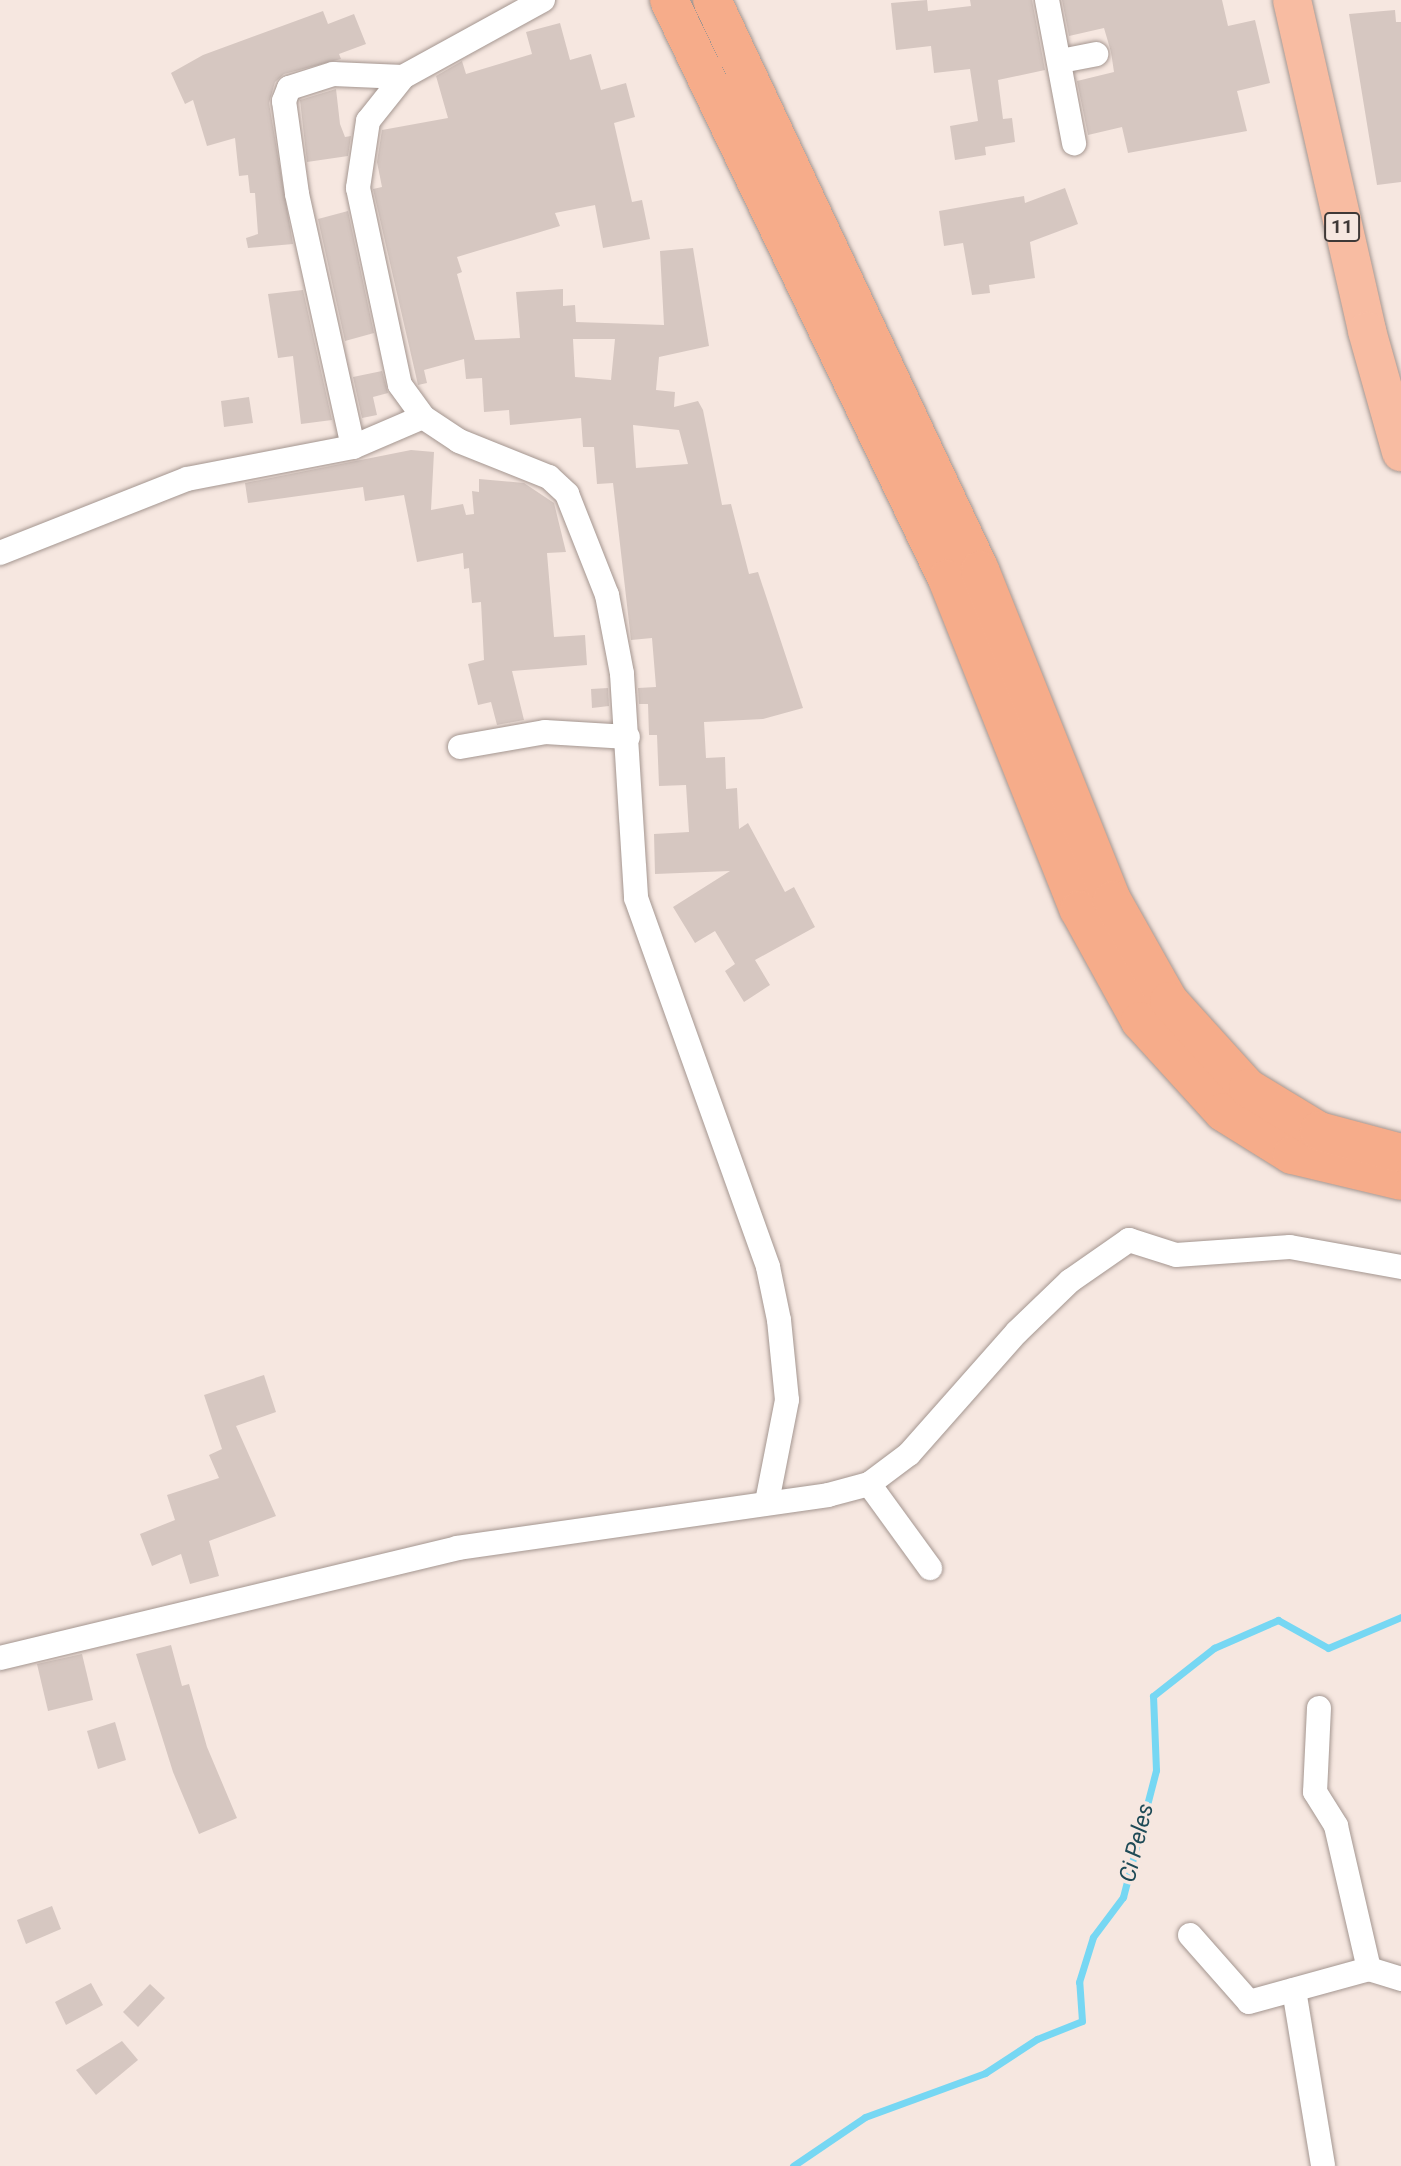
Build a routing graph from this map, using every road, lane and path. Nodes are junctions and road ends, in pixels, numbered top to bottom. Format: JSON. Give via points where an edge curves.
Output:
{"nodes":[{"id":1,"x":543,"y":0,"type":"edge"},
{"id":2,"x":669,"y":0,"type":"edge"},
{"id":3,"x":712,"y":0,"type":"edge"},
{"id":4,"x":1047,"y":0,"type":"edge"},
{"id":5,"x":1292,"y":0,"type":"edge"},
{"id":6,"x":1096,"y":54,"type":"dead end"},
{"id":7,"x":1060,"y":61,"type":"junction"},
{"id":8,"x":403,"y":77,"type":"junction"},
{"id":9,"x":1074,"y":143,"type":"dead end"},
{"id":10,"x":1396,"y":413,"type":"edge"},
{"id":11,"x":423,"y":416,"type":"junction"},
{"id":12,"x":353,"y":447,"type":"junction"},
{"id":13,"x":1401,"y":452,"type":"edge"},
{"id":14,"x":0,"y":553,"type":"edge"},
{"id":15,"x":628,"y":737,"type":"junction"},
{"id":16,"x":460,"y":747,"type":"dead end"},
{"id":17,"x":1401,"y":1153,"type":"edge"},
{"id":18,"x":1401,"y":1181,"type":"edge"},
{"id":19,"x":1401,"y":1267,"type":"edge"},
{"id":20,"x":869,"y":1483,"type":"junction"},
{"id":21,"x":767,"y":1503,"type":"junction"},
{"id":22,"x":930,"y":1568,"type":"dead end"},
{"id":23,"x":0,"y":1658,"type":"edge"},
{"id":24,"x":1319,"y":1707,"type":"dead end"},
{"id":25,"x":1190,"y":1936,"type":"dead end"},
{"id":26,"x":1369,"y":1969,"type":"junction"},
{"id":27,"x":1401,"y":1979,"type":"edge"},
{"id":28,"x":1294,"y":1990,"type":"junction"},
{"id":29,"x":1323,"y":2166,"type":"edge"}],
"edges":[{"from":1,"to":8,"type":"street"},
{"from":2,"to":18,"type":"highway","via":[[947,579],[1079,910],[1140,1021],[1223,1112],[1292,1155]]},
{"from":3,"to":17,"type":"highway","via":[[980,570],[1112,900],[1169,1001],[1248,1088],[1319,1131]]},
{"from":4,"to":7,"type":"street"},
{"from":5,"to":10,"type":"highway","number":"11","via":[[1367,331]]},
{"from":6,"to":7,"type":"street"},
{"from":7,"to":9,"type":"street"},
{"from":8,"to":11,"type":"street","via":[[368,121],[358,188],[400,385]]},
{"from":8,"to":12,"type":"street","via":[[333,74],[289,88],[284,102],[297,194]]},
{"from":10,"to":13,"type":"highway","number":"11"},
{"from":11,"to":12,"type":"street"},
{"from":11,"to":15,"type":"street","via":[[459,441],[561,485],[607,595]]},
{"from":12,"to":14,"type":"street","via":[[187,479]]},
{"from":15,"to":16,"type":"street","via":[[545,732]]},
{"from":15,"to":21,"type":"street","via":[[636,898],[768,1267],[779,1320],[787,1400]]},
{"from":19,"to":20,"type":"street","via":[[1290,1247],[1176,1255],[1144,1242],[1118,1243],[1017,1332],[909,1454]]},
{"from":20,"to":21,"type":"street"},
{"from":20,"to":22,"type":"street"},
{"from":21,"to":23,"type":"street","via":[[457,1548]]},
{"from":24,"to":26,"type":"street","via":[[1315,1792],[1336,1826]]},
{"from":25,"to":28,"type":"street","via":[[1248,2002]]},
{"from":26,"to":27,"type":"street"},
{"from":26,"to":28,"type":"street"},
{"from":28,"to":29,"type":"street"}]}
